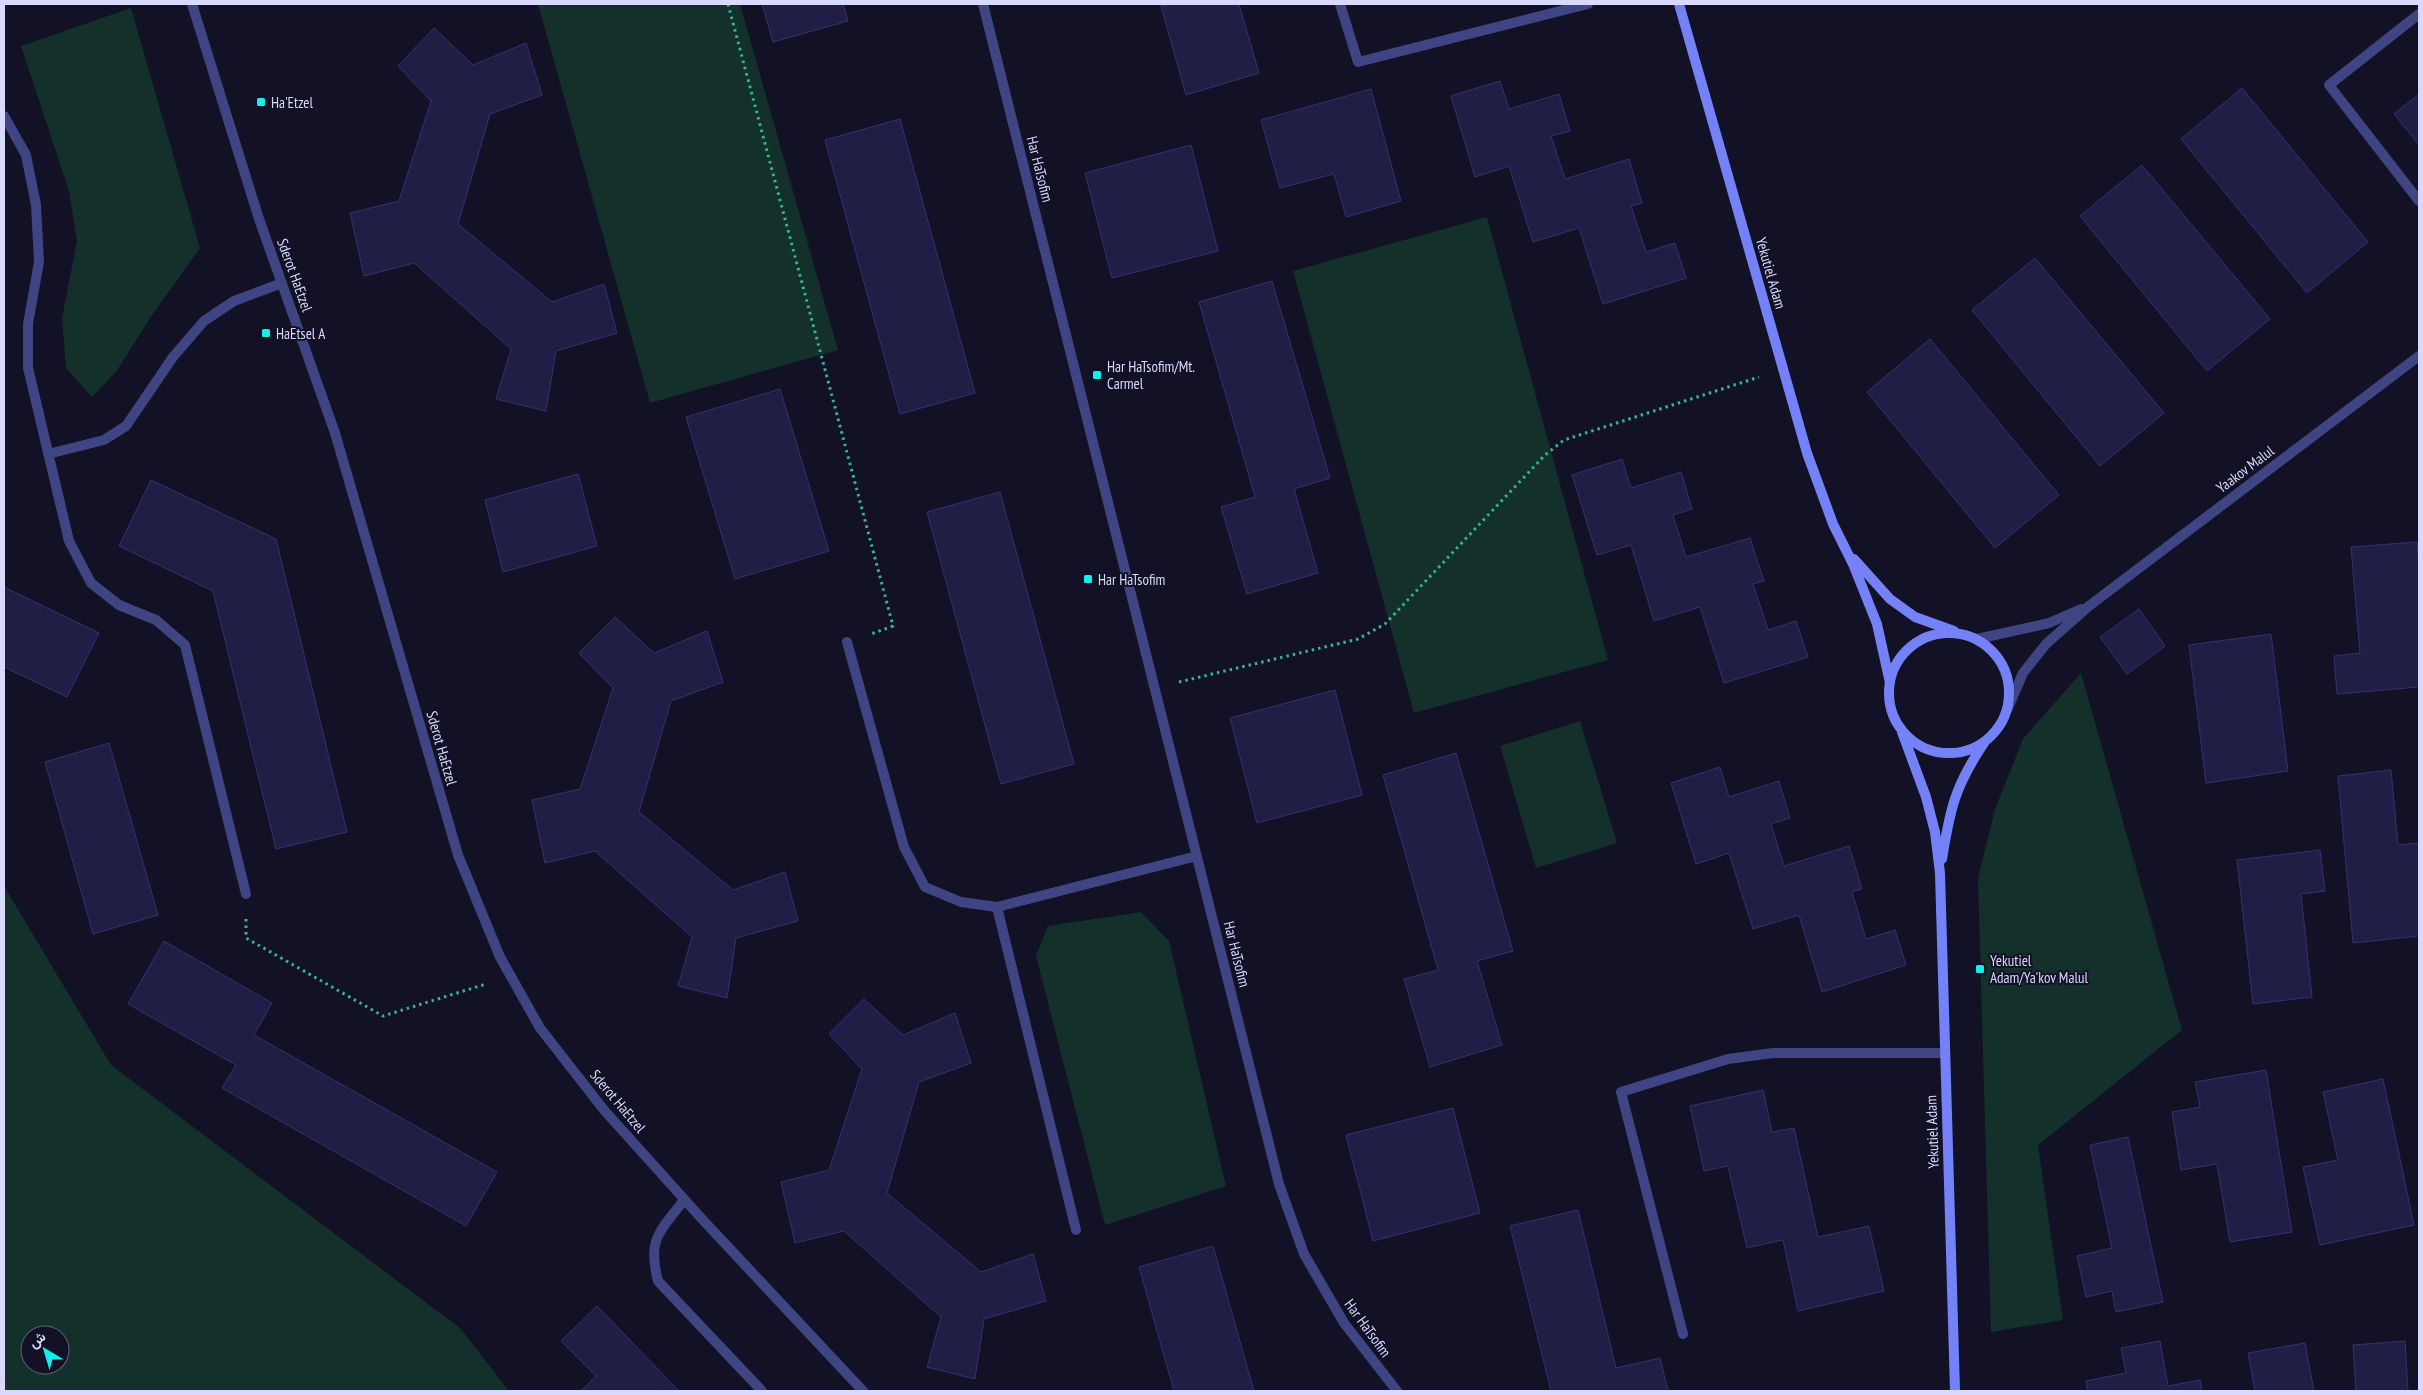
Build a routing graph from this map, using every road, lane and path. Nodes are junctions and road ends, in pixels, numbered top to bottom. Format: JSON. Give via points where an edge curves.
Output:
{"nodes":[{"id":1,"x":192,"y":4,"type":"edge"},
{"id":2,"x":728,"y":4,"type":"edge"},
{"id":3,"x":983,"y":4,"type":"edge"},
{"id":4,"x":1340,"y":4,"type":"edge"},
{"id":5,"x":1588,"y":4,"type":"edge"},
{"id":6,"x":1679,"y":4,"type":"edge"},
{"id":7,"x":2419,"y":14,"type":"edge"},
{"id":8,"x":4,"y":116,"type":"edge"},
{"id":9,"x":2419,"y":201,"type":"edge"},
{"id":10,"x":282,"y":283,"type":"junction"},
{"id":11,"x":2419,"y":356,"type":"edge"},
{"id":12,"x":1783,"y":369,"type":"junction"},
{"id":13,"x":48,"y":454,"type":"junction"},
{"id":14,"x":1844,"y":547,"type":"junction"},
{"id":15,"x":2089,"y":606,"type":"junction"},
{"id":16,"x":1957,"y":632,"type":"junction"},
{"id":17,"x":1977,"y":639,"type":"junction"},
{"id":18,"x":846,"y":642,"type":"joint"},
{"id":19,"x":1890,"y":683,"type":"junction"},
{"id":20,"x":1154,"y":688,"type":"junction"},
{"id":21,"x":2008,"y":708,"type":"junction"},
{"id":22,"x":1902,"y":732,"type":"junction"},
{"id":23,"x":1985,"y":742,"type":"junction"},
{"id":24,"x":1196,"y":856,"type":"junction"},
{"id":25,"x":1940,"y":873,"type":"junction"},
{"id":26,"x":246,"y":894,"type":"joint"},
{"id":27,"x":997,"y":907,"type":"junction"},
{"id":28,"x":510,"y":976,"type":"junction"},
{"id":29,"x":1945,"y":1053,"type":"junction"},
{"id":30,"x":684,"y":1200,"type":"junction"},
{"id":31,"x":1076,"y":1230,"type":"dead end"},
{"id":32,"x":1683,"y":1334,"type":"dead end"},
{"id":33,"x":762,"y":1391,"type":"edge"},
{"id":34,"x":863,"y":1391,"type":"edge"},
{"id":35,"x":1397,"y":1391,"type":"edge"},
{"id":36,"x":1955,"y":1391,"type":"edge"}],
"edges":[{"from":1,"to":10,"type":"street","name":"Sderot HaEtzel"},
{"from":2,"to":18,"type":"path","via":[[893,626]]},
{"from":3,"to":20,"type":"street","name":"Har HaTsofim"},
{"from":4,"to":5,"type":"street","via":[[1358,62]]},
{"from":6,"to":12,"type":"street","name":"Yekutiel Adam"},
{"from":7,"to":9,"type":"street","via":[[2329,85]]},
{"from":8,"to":13,"type":"street","via":[[26,155],[36,205],[39,262],[28,324],[28,368]]},
{"from":10,"to":13,"type":"street","via":[[234,301],[204,321],[172,357],[126,426],[104,440]]},
{"from":10,"to":28,"type":"street","name":"Sderot HaEtzel","via":[[335,433],[458,855]]},
{"from":11,"to":15,"type":"street","name":"Yaakov Malul"},
{"from":12,"to":14,"type":"street","name":"Yekutiel Adam","via":[[1807,453]]},
{"from":12,"to":20,"type":"path","via":[[1564,440],[1545,455],[1385,624],[1358,639]]},
{"from":13,"to":26,"type":"street","via":[[69,541],[91,583],[119,605],[156,620],[185,645]]},
{"from":14,"to":16,"type":"street","name":"Yekutiel Adam","via":[[1890,599],[1916,617]]},
{"from":14,"to":19,"type":"street","name":"Yekutiel Adam","via":[[1877,624]]},
{"from":15,"to":17,"type":"street","name":"Yaakov Malul","via":[[2049,623]]},
{"from":15,"to":21,"type":"street","name":"Yaakov Malul","via":[[2046,644],[2023,673]]},
{"from":16,"to":17,"type":"street"},
{"from":16,"to":19,"type":"street","via":[[1936,634],[1916,642],[1903,653],[1892,672]]},
{"from":17,"to":21,"type":"street","via":[[1998,653],[2004,666],[2010,687]]},
{"from":18,"to":27,"type":"street","via":[[904,847],[926,886],[962,902]]},
{"from":19,"to":22,"type":"street","via":[[1888,693],[1892,714]]},
{"from":20,"to":24,"type":"street","name":"Har HaTsofim"},
{"from":21,"to":23,"type":"street","via":[[2000,727]]},
{"from":22,"to":23,"type":"street","via":[[1924,748],[1944,754],[1965,751]]},
{"from":22,"to":25,"type":"street","name":"Yekutiel Adam","via":[[1926,797],[1935,832]]},
{"from":23,"to":25,"type":"street","name":"Yekutiel Adam","via":[[1965,771],[1954,795]]},
{"from":24,"to":27,"type":"street"},
{"from":24,"to":35,"type":"street","name":"Har HaTsofim","via":[[1279,1184],[1304,1254],[1344,1324]]},
{"from":25,"to":29,"type":"street","name":"Yekutiel Adam"},
{"from":26,"to":28,"type":"path","via":[[246,938],[383,1016]]},
{"from":27,"to":31,"type":"street"},
{"from":28,"to":30,"type":"street","name":"Sderot HaEtzel","via":[[540,1028],[604,1110]]},
{"from":29,"to":32,"type":"street","via":[[1773,1053],[1728,1059],[1621,1092]]},
{"from":29,"to":36,"type":"street","name":"Yekutiel Adam"},
{"from":30,"to":33,"type":"street","via":[[655,1239],[652,1260],[658,1280]]},
{"from":30,"to":34,"type":"street","name":"Sderot HaEtzel"}]}
